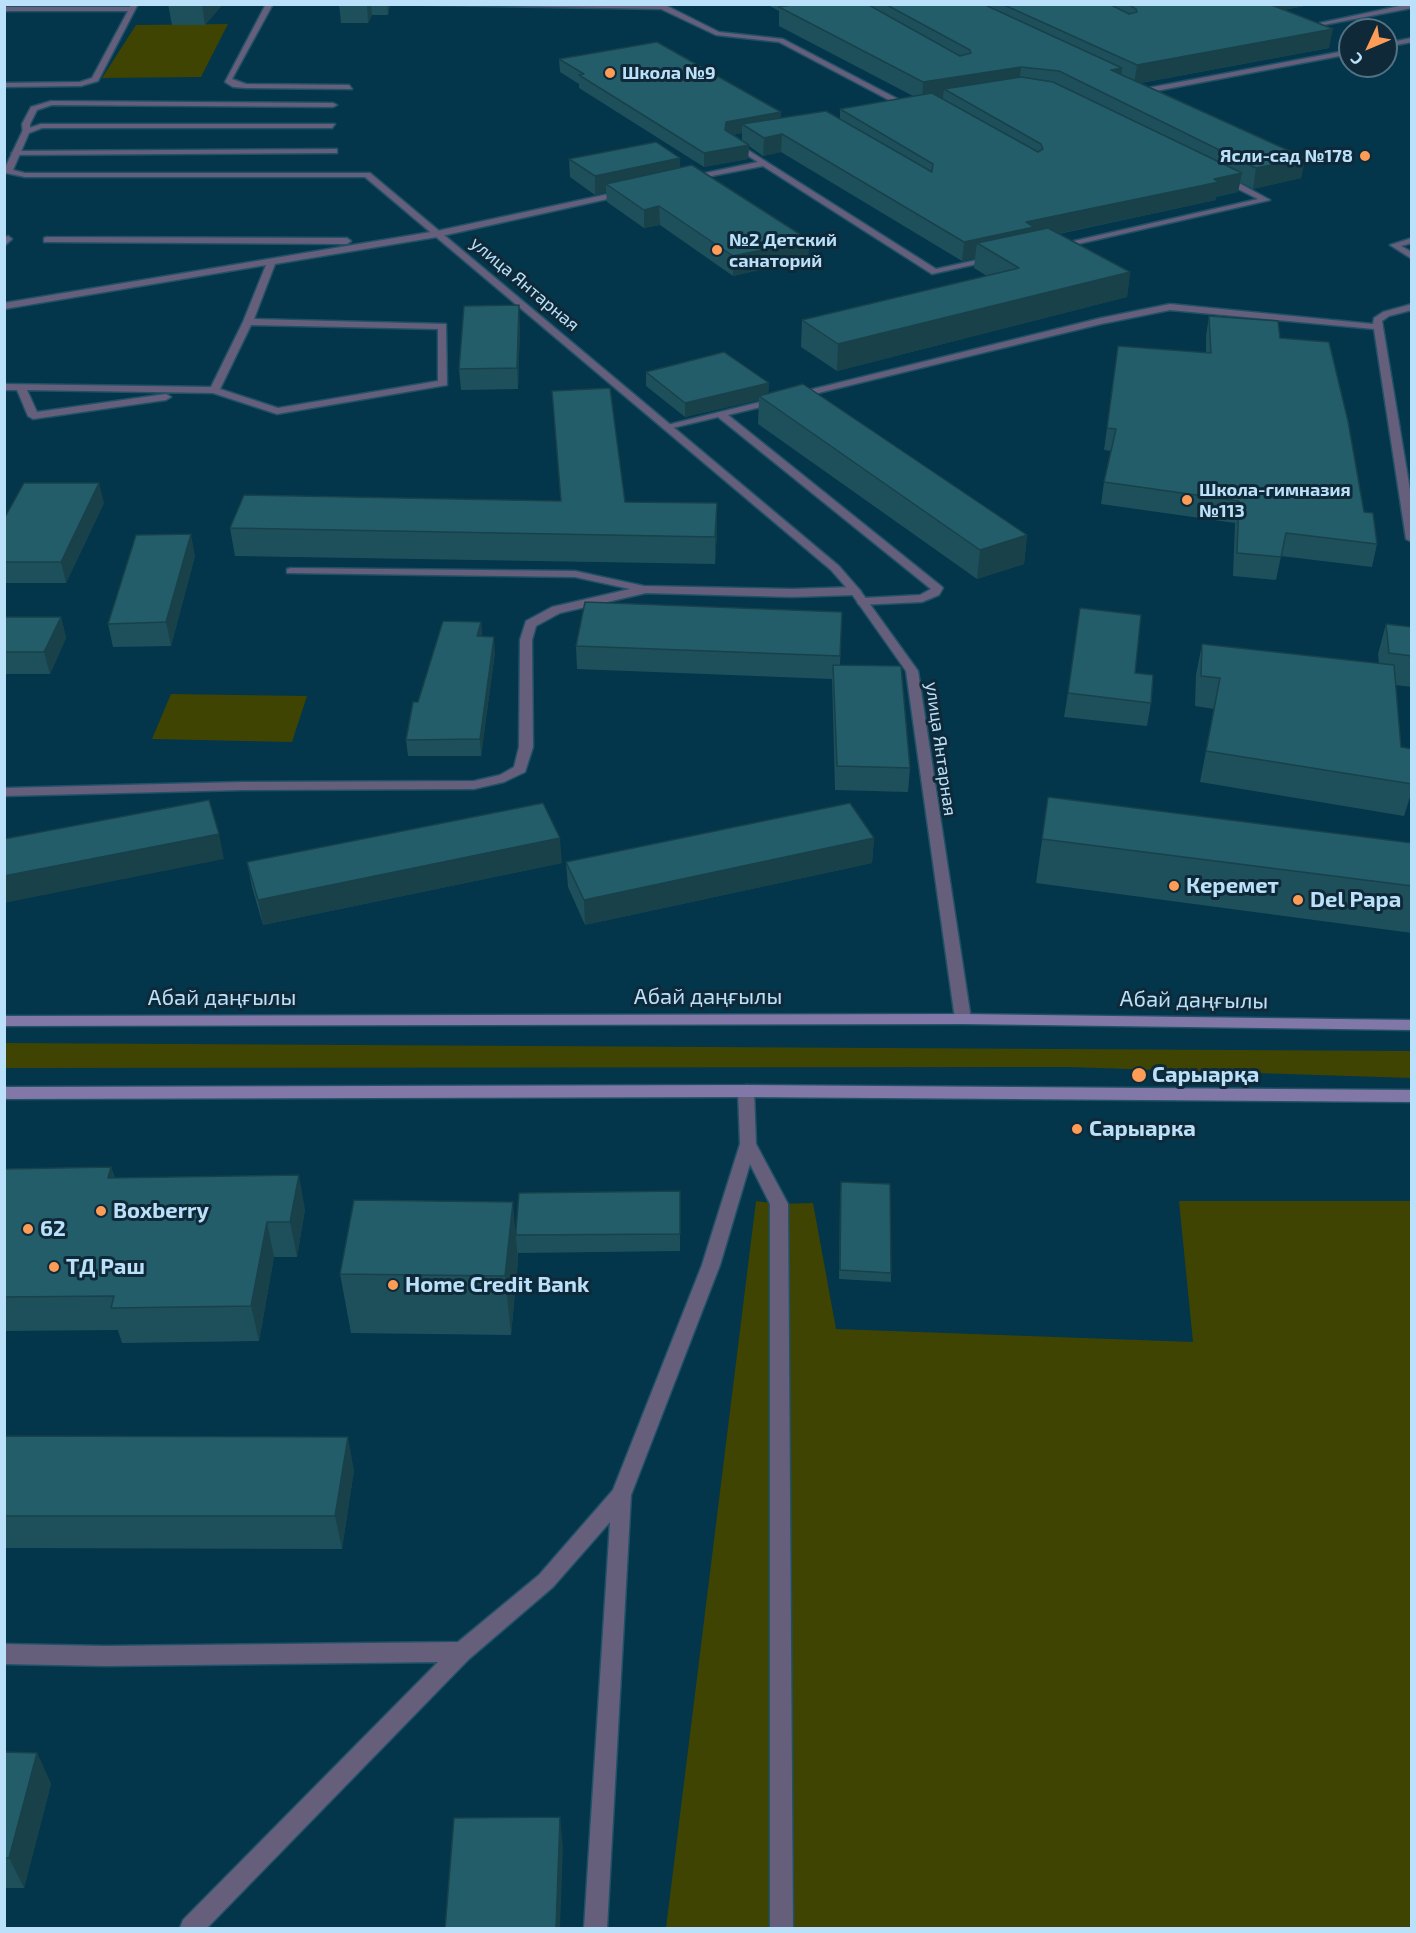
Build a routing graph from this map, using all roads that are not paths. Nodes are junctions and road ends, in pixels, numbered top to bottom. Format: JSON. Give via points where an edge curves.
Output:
{"nodes":[{"id":1,"x":270,"y":4,"type":"edge"},
{"id":2,"x":393,"y":4,"type":"edge"},
{"id":3,"x":465,"y":5,"type":"edge"},
{"id":4,"x":658,"y":6,"type":"edge"},
{"id":5,"x":1412,"y":6,"type":"edge"},
{"id":6,"x":4,"y":9,"type":"edge"},
{"id":7,"x":131,"y":10,"type":"edge"},
{"id":8,"x":4,"y":14,"type":"edge"},
{"id":9,"x":1323,"y":23,"type":"edge"},
{"id":10,"x":1338,"y":54,"type":"edge"},
{"id":11,"x":4,"y":85,"type":"edge"},
{"id":12,"x":349,"y":87,"type":"dead end"},
{"id":13,"x":1131,"y":88,"type":"edge"},
{"id":14,"x":333,"y":105,"type":"dead end"},
{"id":15,"x":890,"y":111,"type":"edge"},
{"id":16,"x":332,"y":126,"type":"dead end"},
{"id":17,"x":26,"y":132,"type":"junction"},
{"id":18,"x":740,"y":138,"type":"edge"},
{"id":19,"x":334,"y":152,"type":"dead end"},
{"id":20,"x":15,"y":153,"type":"junction"},
{"id":21,"x":764,"y":163,"type":"junction"},
{"id":22,"x":1213,"y":173,"type":"edge"},
{"id":23,"x":685,"y":180,"type":"edge"},
{"id":24,"x":639,"y":189,"type":"edge"},
{"id":25,"x":437,"y":234,"type":"junction"},
{"id":26,"x":47,"y":240,"type":"dead end"},
{"id":27,"x":1412,"y":240,"type":"edge"},
{"id":28,"x":389,"y":241,"type":"junction"},
{"id":29,"x":1050,"y":247,"type":"edge"},
{"id":30,"x":1412,"y":256,"type":"edge"},
{"id":31,"x":1004,"y":257,"type":"edge"},
{"id":32,"x":273,"y":261,"type":"junction"},
{"id":33,"x":4,"y":306,"type":"edge"},
{"id":34,"x":1412,"y":307,"type":"edge"},
{"id":35,"x":248,"y":322,"type":"junction"},
{"id":36,"x":1378,"y":327,"type":"junction"},
{"id":37,"x":21,"y":387,"type":"junction"},
{"id":38,"x":4,"y":388,"type":"edge"},
{"id":39,"x":214,"y":390,"type":"junction"},
{"id":40,"x":721,"y":414,"type":"junction"},
{"id":41,"x":668,"y":426,"type":"junction"},
{"id":42,"x":1412,"y":539,"type":"edge"},
{"id":43,"x":291,"y":571,"type":"dead end"},
{"id":44,"x":646,"y":589,"type":"junction"},
{"id":45,"x":859,"y":596,"type":"junction"},
{"id":46,"x":4,"y":792,"type":"edge"},
{"id":47,"x":963,"y":1019,"type":"junction"},
{"id":48,"x":4,"y":1021,"type":"edge"},
{"id":49,"x":1412,"y":1025,"type":"edge"},
{"id":50,"x":746,"y":1091,"type":"junction"},
{"id":51,"x":4,"y":1093,"type":"edge"},
{"id":52,"x":1412,"y":1096,"type":"edge"},
{"id":53,"x":748,"y":1144,"type":"junction"},
{"id":54,"x":621,"y":1495,"type":"junction"},
{"id":55,"x":462,"y":1652,"type":"junction"},
{"id":56,"x":4,"y":1654,"type":"edge"},
{"id":57,"x":191,"y":1929,"type":"edge"},
{"id":58,"x":596,"y":1929,"type":"edge"},
{"id":59,"x":782,"y":1929,"type":"edge"}],
"edges":[{"from":1,"to":12,"type":"street","via":[[228,80],[246,87]]},
{"from":2,"to":3,"type":"street"},
{"from":3,"to":4,"type":"street"},
{"from":4,"to":15,"type":"street","via":[[717,33],[781,40],[916,107]]},
{"from":5,"to":9,"type":"street"},
{"from":6,"to":7,"type":"street"},
{"from":7,"to":8,"type":"street"},
{"from":7,"to":11,"type":"street","via":[[95,79],[81,84]]},
{"from":10,"to":13,"type":"street","via":[[1140,92]]},
{"from":14,"to":17,"type":"street","via":[[51,103],[34,110]]},
{"from":16,"to":17,"type":"street","via":[[52,125]]},
{"from":17,"to":20,"type":"street"},
{"from":18,"to":21,"type":"street","via":[[729,140]]},
{"from":19,"to":20,"type":"street"},
{"from":20,"to":25,"type":"street","name":"улица Янтарная","via":[[9,171],[24,176],[367,175]]},
{"from":21,"to":23,"type":"street"},
{"from":21,"to":31,"type":"street","via":[[935,272]]},
{"from":22,"to":29,"type":"street","via":[[1266,200]]},
{"from":24,"to":25,"type":"street"},
{"from":25,"to":28,"type":"street"},
{"from":25,"to":41,"type":"street","name":"улица Янтарная"},
{"from":26,"to":28,"type":"street"},
{"from":27,"to":30,"type":"street","via":[[1394,245]]},
{"from":28,"to":32,"type":"street"},
{"from":32,"to":33,"type":"street"},
{"from":32,"to":35,"type":"street"},
{"from":34,"to":36,"type":"street","via":[[1386,314],[1377,320]]},
{"from":35,"to":39,"type":"street"},
{"from":35,"to":39,"type":"street","via":[[443,326],[443,383],[277,411]]},
{"from":36,"to":40,"type":"street","via":[[1170,307]]},
{"from":36,"to":42,"type":"street"},
{"from":37,"to":38,"type":"street"},
{"from":37,"to":39,"type":"street"},
{"from":37,"to":39,"type":"street","via":[[33,416]]},
{"from":40,"to":41,"type":"street"},
{"from":40,"to":45,"type":"street","via":[[937,588],[935,593],[922,598]]},
{"from":41,"to":45,"type":"street","name":"улица Янтарная","via":[[835,568]]},
{"from":43,"to":44,"type":"street","via":[[575,574]]},
{"from":44,"to":45,"type":"street"},
{"from":44,"to":46,"type":"street","via":[[556,610],[530,624],[526,640],[526,747],[520,769],[504,778],[474,784]]},
{"from":45,"to":47,"type":"street","name":"улица Янтарная","via":[[912,671]]},
{"from":47,"to":48,"type":"main road","name":"Абай даңғылы"},
{"from":47,"to":49,"type":"main road","name":"Абай даңғылы"},
{"from":50,"to":51,"type":"main road"},
{"from":50,"to":52,"type":"main road"},
{"from":50,"to":53,"type":"street"},
{"from":53,"to":54,"type":"street","via":[[711,1265]]},
{"from":53,"to":59,"type":"street","via":[[778,1204]]},
{"from":54,"to":55,"type":"street","via":[[546,1581]]},
{"from":54,"to":58,"type":"street"},
{"from":55,"to":56,"type":"street"},
{"from":55,"to":57,"type":"street"}]}
